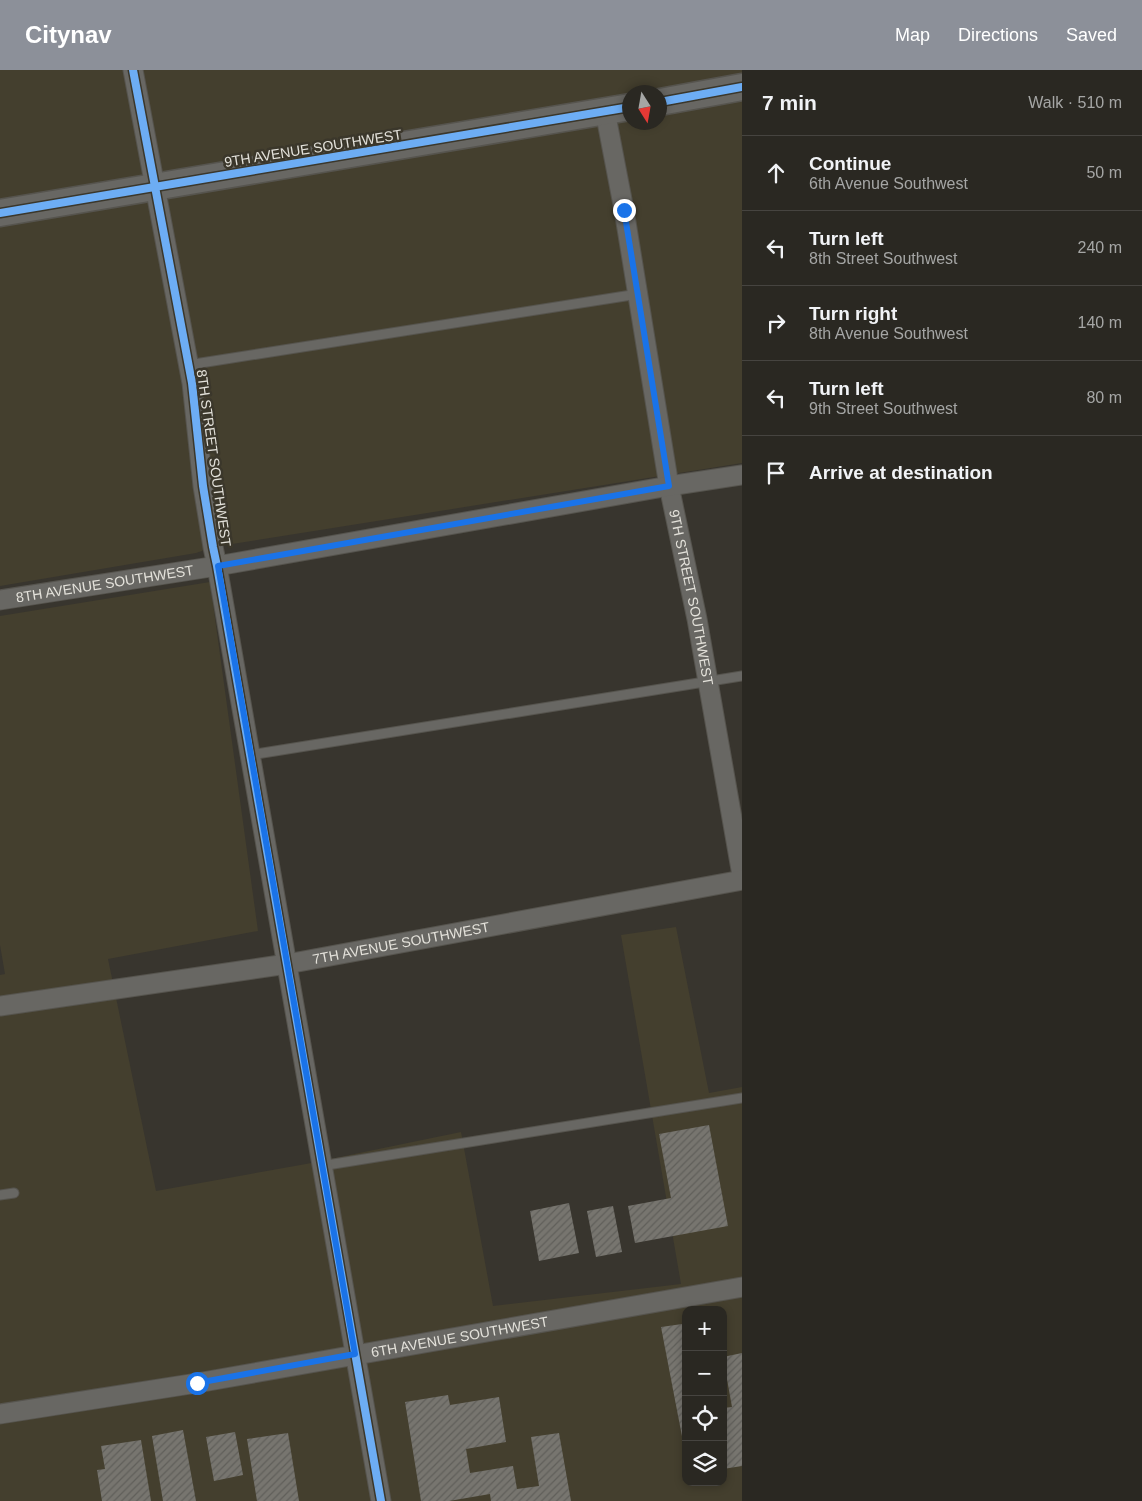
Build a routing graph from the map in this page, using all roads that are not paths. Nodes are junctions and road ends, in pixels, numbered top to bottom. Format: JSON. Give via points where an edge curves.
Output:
{"nodes":[{"id":1,"x":133,"y":70,"type":"edge"},
{"id":2,"x":742,"y":87,"type":"edge"},
{"id":3,"x":667,"y":101,"type":"edge"},
{"id":4,"x":618,"y":109,"type":"edge"},
{"id":5,"x":154,"y":187,"type":"junction"},
{"id":6,"x":0,"y":213,"type":"edge"},
{"id":7,"x":638,"y":294,"type":"junction"},
{"id":8,"x":188,"y":365,"type":"junction"},
{"id":9,"x":742,"y":474,"type":"edge"},
{"id":10,"x":669,"y":486,"type":"junction"},
{"id":11,"x":218,"y":566,"type":"junction"},
{"id":12,"x":0,"y":600,"type":"edge"},
{"id":13,"x":742,"y":676,"type":"edge"},
{"id":14,"x":708,"y":682,"type":"junction"},
{"id":15,"x":250,"y":755,"type":"junction"},
{"id":16,"x":742,"y":875,"type":"edge"},
{"id":17,"x":742,"y":880,"type":"edge"},
{"id":18,"x":287,"y":964,"type":"junction"},
{"id":19,"x":0,"y":1006,"type":"edge"},
{"id":20,"x":742,"y":1098,"type":"edge"},
{"id":21,"x":321,"y":1166,"type":"junction"},
{"id":22,"x":14,"y":1193,"type":"dead end"},
{"id":23,"x":0,"y":1195,"type":"edge"},
{"id":24,"x":742,"y":1287,"type":"edge"},
{"id":25,"x":355,"y":1354,"type":"junction"},
{"id":26,"x":0,"y":1414,"type":"edge"},
{"id":27,"x":381,"y":1501,"type":"edge"}],
"edges":[{"from":1,"to":5,"type":"street","name":"8TH STREET SOUTHWEST"},
{"from":2,"to":3,"type":"street"},
{"from":4,"to":5,"type":"street","name":"9TH AVENUE SOUTHWEST"},
{"from":4,"to":7,"type":"street","name":"9TH STREET SOUTHWEST"},
{"from":5,"to":6,"type":"street","name":"9TH AVENUE SOUTHWEST"},
{"from":5,"to":8,"type":"street","name":"8TH STREET SOUTHWEST"},
{"from":7,"to":8,"type":"lane"},
{"from":7,"to":10,"type":"street","name":"9TH STREET SOUTHWEST"},
{"from":8,"to":11,"type":"street","name":"8TH STREET SOUTHWEST","via":[[203,486]]},
{"from":9,"to":10,"type":"street","name":"8TH AVENUE SOUTHWEST"},
{"from":10,"to":11,"type":"street","name":"8TH AVENUE SOUTHWEST"},
{"from":10,"to":14,"type":"street","name":"9TH STREET SOUTHWEST"},
{"from":11,"to":12,"type":"street","name":"8TH AVENUE SOUTHWEST"},
{"from":11,"to":15,"type":"street","name":"8TH STREET SOUTHWEST"},
{"from":13,"to":14,"type":"lane"},
{"from":14,"to":15,"type":"lane"},
{"from":14,"to":16,"type":"street","name":"9TH STREET SOUTHWEST"},
{"from":15,"to":18,"type":"street","name":"8TH STREET SOUTHWEST"},
{"from":17,"to":18,"type":"street","name":"7TH AVENUE SOUTHWEST"},
{"from":18,"to":19,"type":"street","name":"7TH AVENUE SOUTHWEST"},
{"from":18,"to":21,"type":"street","name":"8TH STREET SOUTHWEST"},
{"from":20,"to":21,"type":"lane"},
{"from":21,"to":25,"type":"street","name":"8TH STREET SOUTHWEST"},
{"from":22,"to":23,"type":"lane"},
{"from":24,"to":25,"type":"street","name":"6TH AVENUE SOUTHWEST"},
{"from":25,"to":26,"type":"street","name":"6TH AVENUE SOUTHWEST"},
{"from":25,"to":27,"type":"street","name":"8TH STREET SOUTHWEST"}]}
